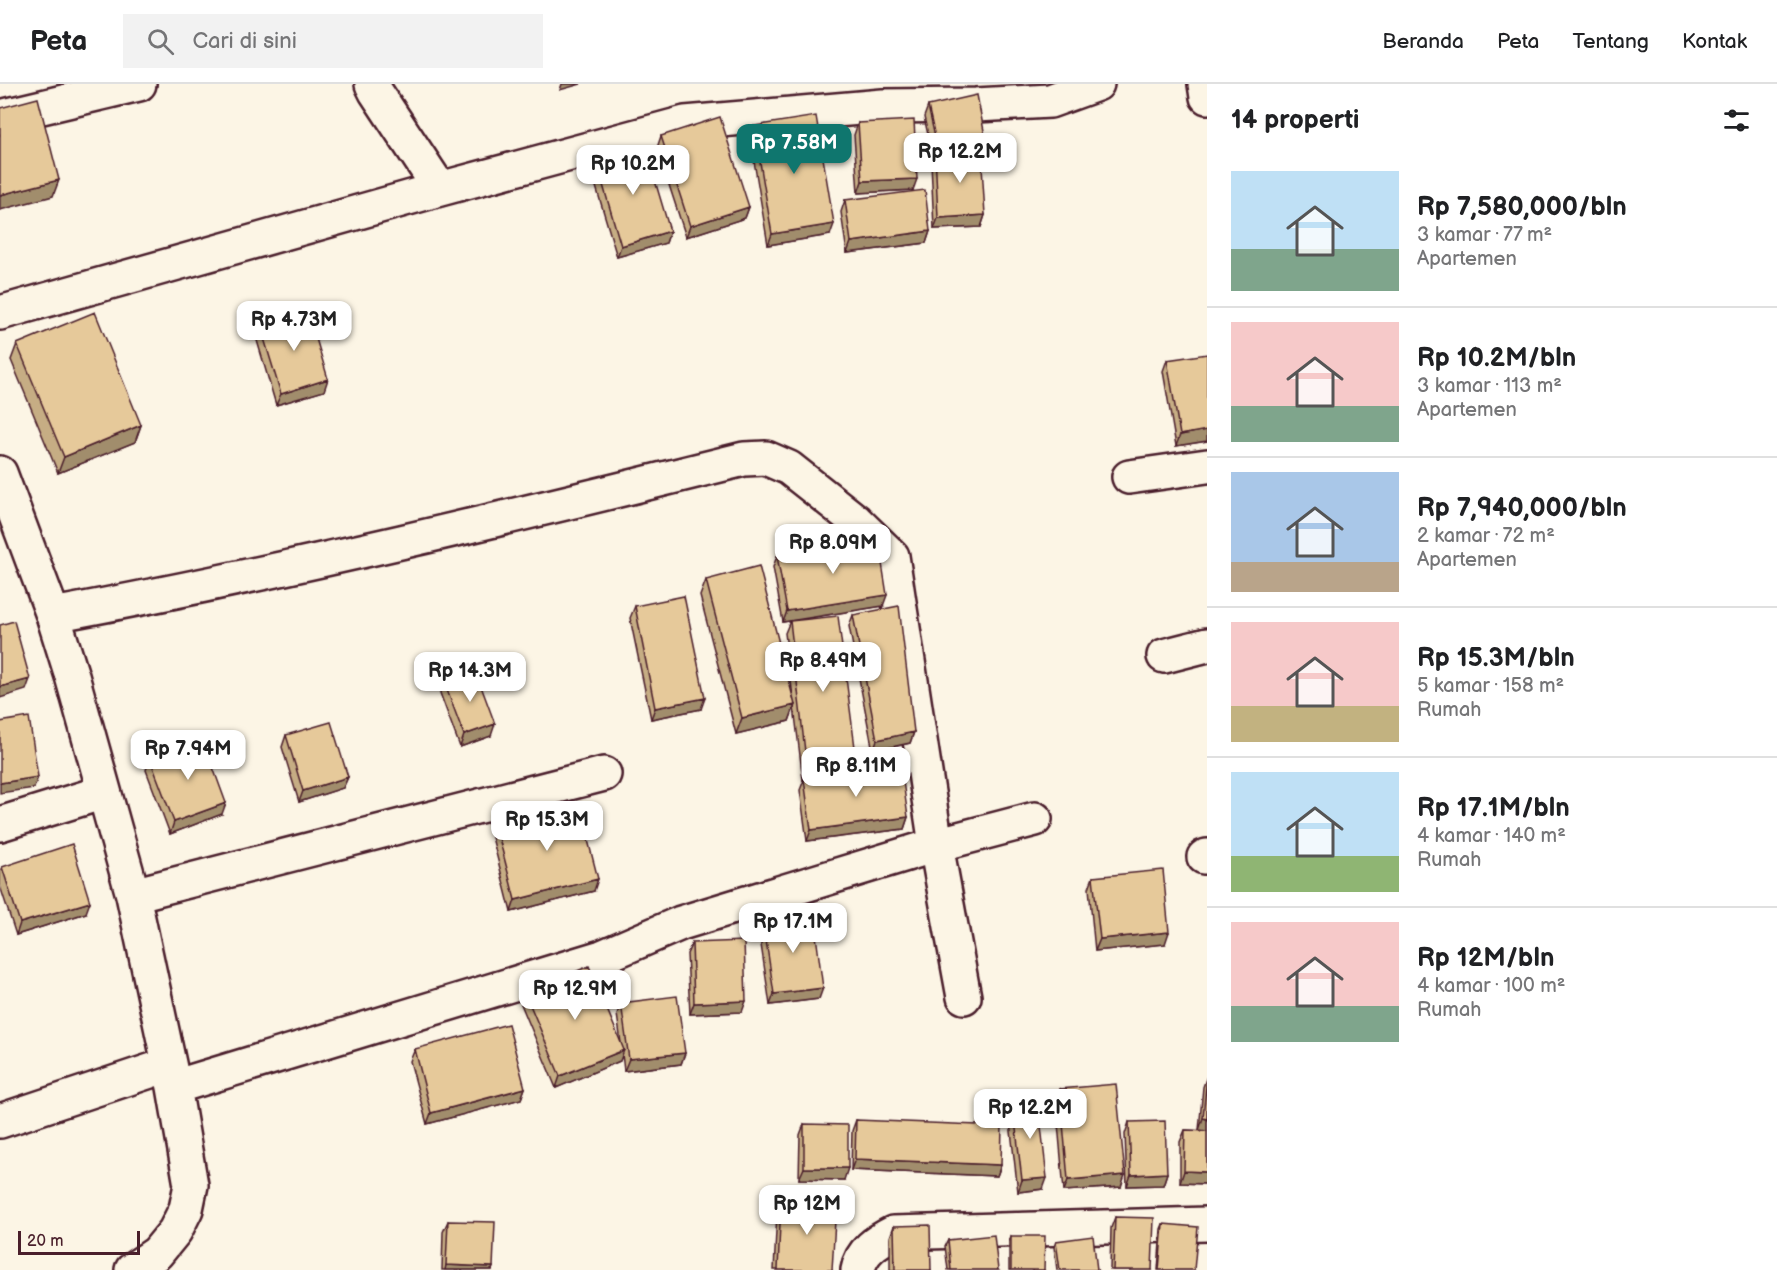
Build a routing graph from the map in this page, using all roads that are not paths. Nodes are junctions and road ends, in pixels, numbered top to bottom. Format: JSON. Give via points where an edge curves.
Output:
{"nodes":[{"id":1,"x":139,"y":84,"type":"edge"},
{"id":2,"x":372,"y":84,"type":"edge"},
{"id":3,"x":1097,"y":84,"type":"edge"},
{"id":4,"x":1205,"y":84,"type":"edge"},
{"id":5,"x":974,"y":94,"type":"edge"},
{"id":6,"x":1207,"y":97,"type":"edge"},
{"id":7,"x":0,"y":117,"type":"edge"},
{"id":8,"x":440,"y":189,"type":"junction"},
{"id":9,"x":0,"y":313,"type":"edge"},
{"id":10,"x":1207,"y":466,"type":"edge"},
{"id":11,"x":0,"y":473,"type":"edge"},
{"id":12,"x":1129,"y":477,"type":"dead end"},
{"id":13,"x":52,"y":615,"type":"junction"},
{"id":14,"x":1207,"y":645,"type":"edge"},
{"id":15,"x":1164,"y":656,"type":"dead end"},
{"id":16,"x":604,"y":774,"type":"dead end"},
{"id":17,"x":105,"y":792,"type":"junction"},
{"id":18,"x":1035,"y":819,"type":"dead end"},
{"id":19,"x":0,"y":824,"type":"edge"},
{"id":20,"x":936,"y":845,"type":"junction"},
{"id":21,"x":133,"y":895,"type":"junction"},
{"id":22,"x":964,"y":997,"type":"dead end"},
{"id":23,"x":171,"y":1076,"type":"junction"},
{"id":24,"x":0,"y":1121,"type":"edge"},
{"id":25,"x":1207,"y":1224,"type":"edge"},
{"id":26,"x":132,"y":1270,"type":"edge"},
{"id":27,"x":858,"y":1270,"type":"edge"}],
"edges":[{"from":1,"to":7,"type":"street"},
{"from":2,"to":8,"type":"street"},
{"from":3,"to":5,"type":"street","via":[[1050,101]]},
{"from":4,"to":6,"type":"street"},
{"from":5,"to":8,"type":"street","via":[[685,123]]},
{"from":8,"to":9,"type":"street"},
{"from":10,"to":12,"type":"street"},
{"from":11,"to":13,"type":"street"},
{"from":13,"to":17,"type":"street"},
{"from":13,"to":20,"type":"street","via":[[194,589],[483,525],[744,459],[766,458],[789,468],[856,521],[892,556]]},
{"from":14,"to":15,"type":"street"},
{"from":16,"to":21,"type":"street"},
{"from":17,"to":19,"type":"street"},
{"from":17,"to":21,"type":"street"},
{"from":18,"to":20,"type":"street"},
{"from":20,"to":22,"type":"street"},
{"from":20,"to":23,"type":"street","via":[[681,923],[602,957]]},
{"from":21,"to":23,"type":"street"},
{"from":23,"to":24,"type":"street"},
{"from":23,"to":26,"type":"street","via":[[191,1185],[186,1209],[175,1231],[157,1253]]},
{"from":25,"to":27,"type":"street","via":[[893,1233],[867,1251]]}]}
